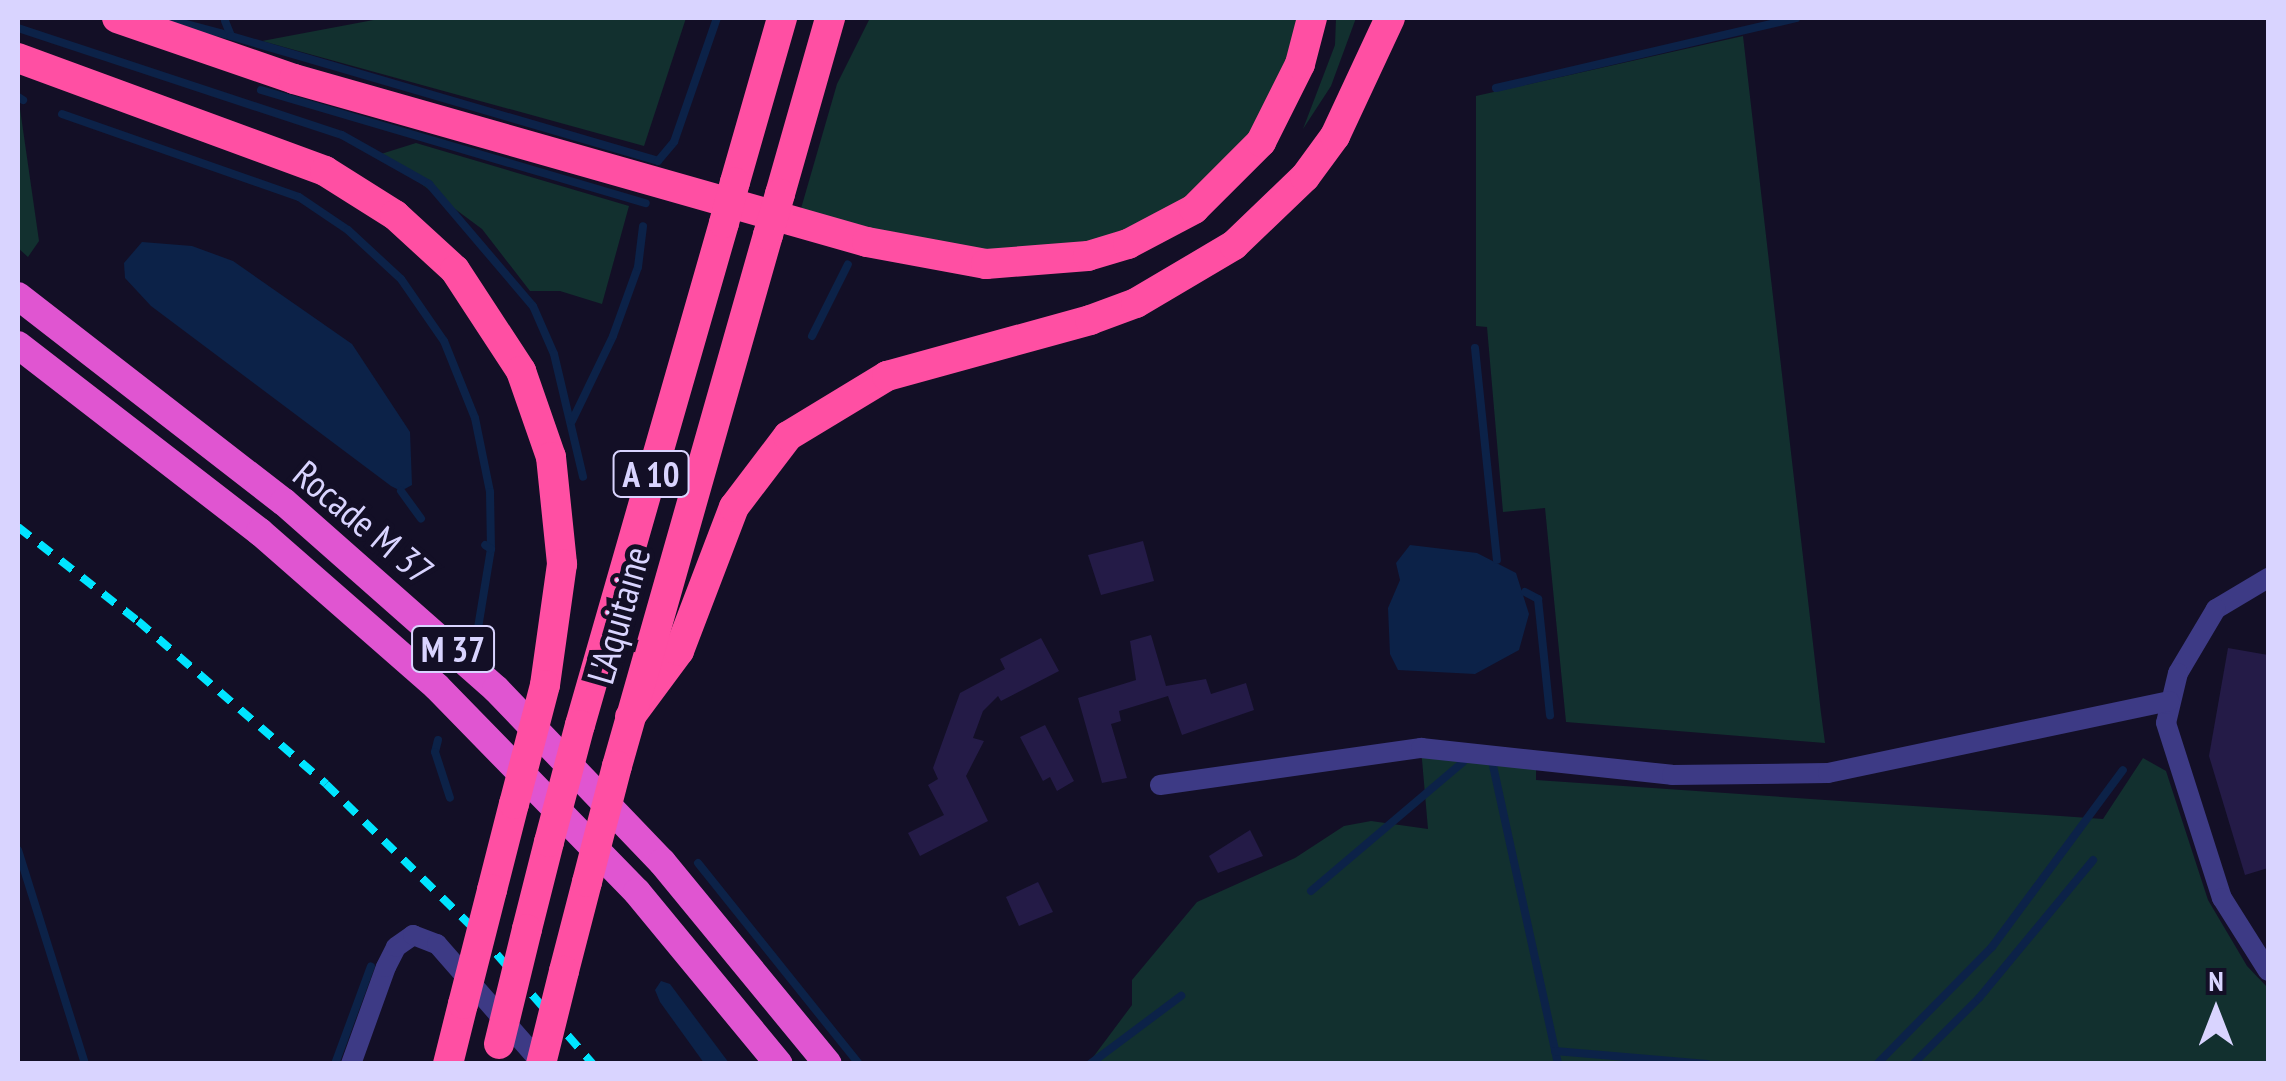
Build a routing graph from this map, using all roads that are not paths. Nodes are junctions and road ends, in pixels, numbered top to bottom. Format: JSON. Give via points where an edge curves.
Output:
{"nodes":[{"id":1,"x":118,"y":18,"type":"edge"},
{"id":2,"x":782,"y":18,"type":"edge"},
{"id":3,"x":830,"y":18,"type":"edge"},
{"id":4,"x":1312,"y":18,"type":"edge"},
{"id":5,"x":1390,"y":18,"type":"edge"},
{"id":6,"x":18,"y":58,"type":"edge"},
{"id":7,"x":18,"y":296,"type":"edge"},
{"id":8,"x":18,"y":345,"type":"edge"},
{"id":9,"x":2268,"y":578,"type":"edge"},
{"id":10,"x":2169,"y":701,"type":"junction"},
{"id":11,"x":630,"y":718,"type":"junction"},
{"id":12,"x":1160,"y":786,"type":"dead end"},
{"id":13,"x":2268,"y":971,"type":"edge"},
{"id":14,"x":496,"y":1054,"type":"edge"},
{"id":15,"x":351,"y":1064,"type":"edge"},
{"id":16,"x":448,"y":1064,"type":"edge"},
{"id":17,"x":542,"y":1064,"type":"edge"},
{"id":18,"x":779,"y":1064,"type":"edge"},
{"id":19,"x":828,"y":1064,"type":"edge"}],
"edges":[{"from":1,"to":4,"type":"highway","via":[[294,79],[867,242],[986,264],[1088,256],[1128,244],[1194,209],[1261,142],[1300,64]]},
{"from":2,"to":14,"type":"highway","name":"L'Aquitaine","number":"A 10","bridge":true,"via":[[580,725]]},
{"from":3,"to":11,"type":"highway","name":"L'Aquitaine","number":"A 10","bridge":true},
{"from":5,"to":11,"type":"highway","via":[[1336,136],[1294,189],[1234,245],[1136,303],[886,376],[788,436],[734,508],[679,650]]},
{"from":6,"to":16,"type":"highway","bridge":true,"via":[[326,170],[395,215],[455,270],[521,371],[552,457],[562,564],[545,684]]},
{"from":7,"to":19,"type":"highway","name":"Rocade M 37","number":"M 37","via":[[284,502],[496,689],[662,862]]},
{"from":8,"to":18,"type":"highway","name":"Rocade M 37","number":"M 37","via":[[296,562],[509,755],[638,892]]},
{"from":9,"to":10,"type":"street","via":[[2237,594],[2207,624]]},
{"from":10,"to":12,"type":"street","via":[[1828,772],[1700,776],[1421,748]]},
{"from":10,"to":13,"type":"street","via":[[2166,723],[2222,898]]},
{"from":11,"to":17,"type":"highway","name":"L'Aquitaine","number":"A 10","bridge":true},
{"from":15,"to":17,"type":"street","via":[[396,947],[413,935],[437,944]]}]}
